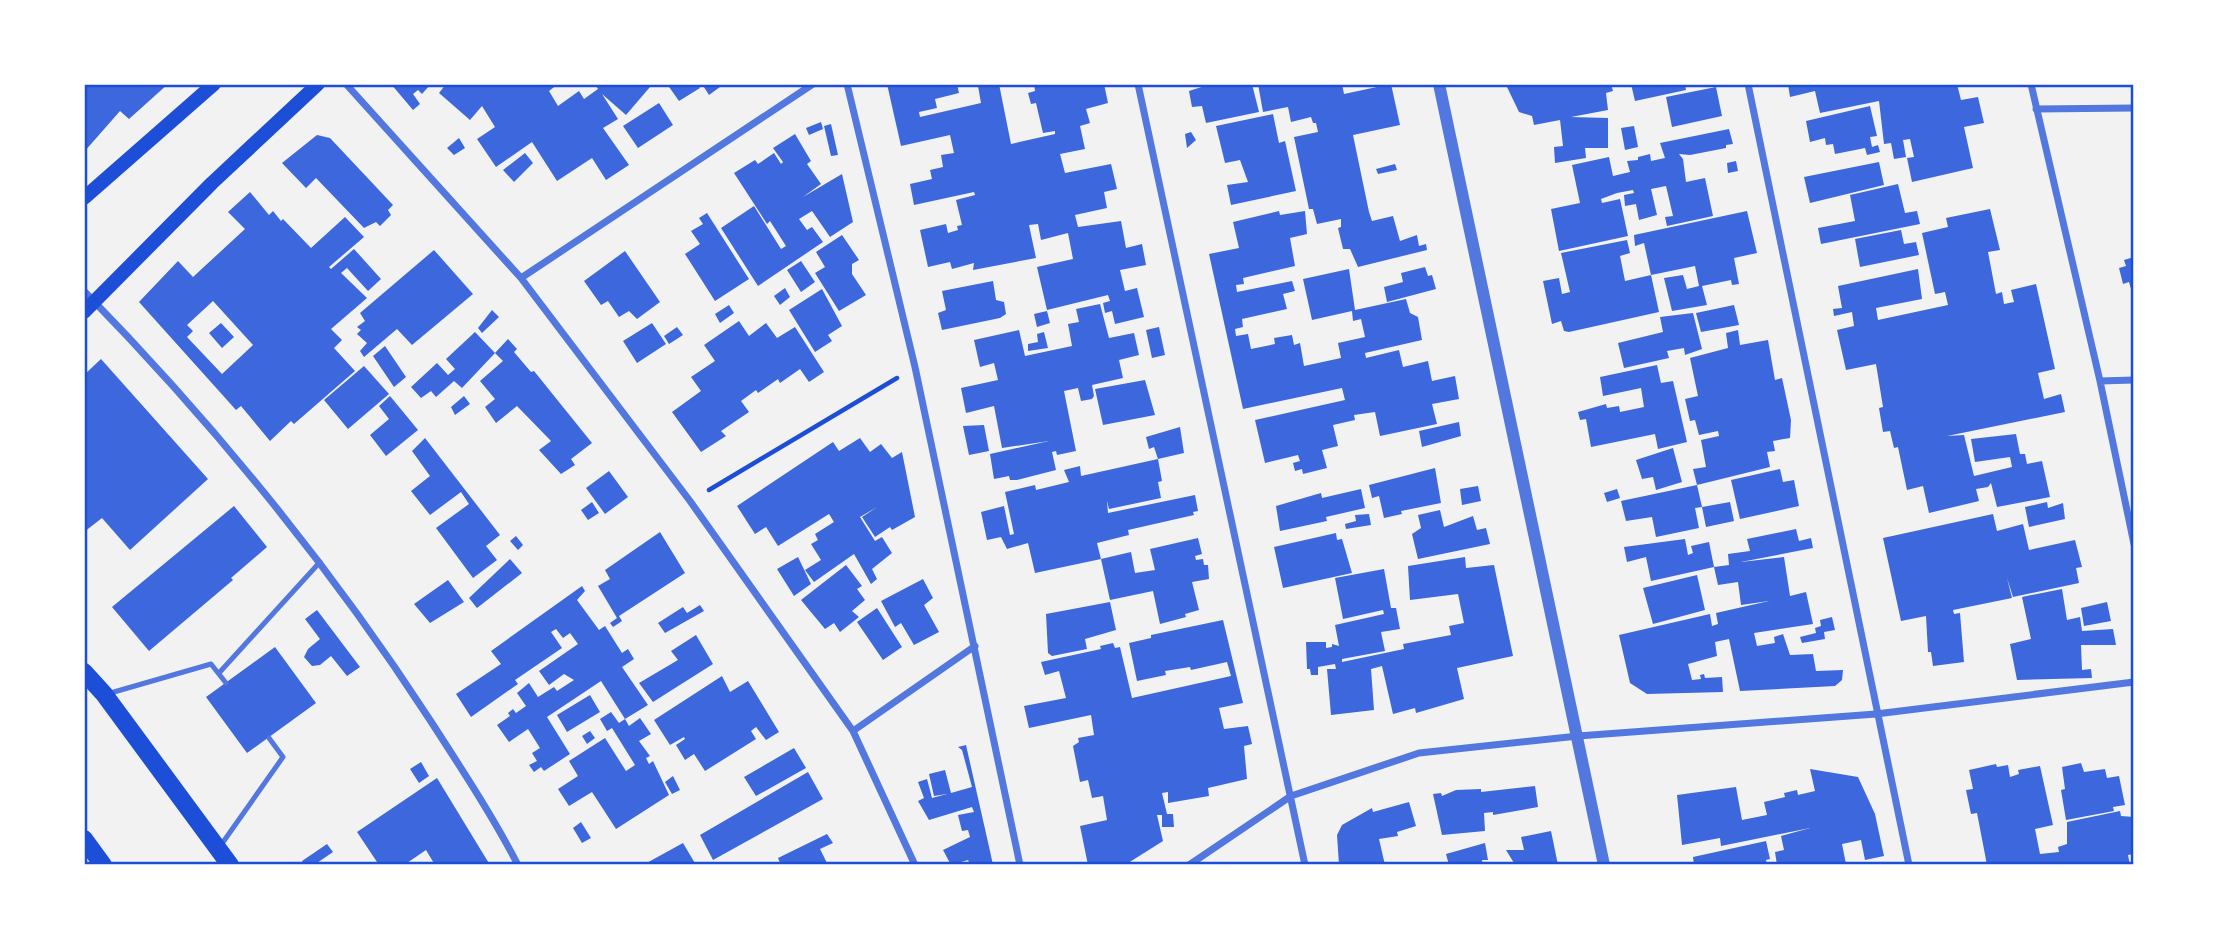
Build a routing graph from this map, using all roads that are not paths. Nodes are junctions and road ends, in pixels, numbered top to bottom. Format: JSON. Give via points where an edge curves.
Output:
{"nodes":[{"id":1,"x":214,"y":84,"type":"edge"},
{"id":2,"x":318,"y":84,"type":"edge"},
{"id":3,"x":346,"y":84,"type":"edge"},
{"id":4,"x":813,"y":84,"type":"edge"},
{"id":5,"x":847,"y":84,"type":"edge"},
{"id":6,"x":1138,"y":84,"type":"edge"},
{"id":7,"x":1439,"y":84,"type":"edge"},
{"id":8,"x":1748,"y":84,"type":"edge"},
{"id":9,"x":2031,"y":84,"type":"edge"},
{"id":10,"x":2134,"y":108,"type":"edge"},
{"id":11,"x":2036,"y":109,"type":"junction"},
{"id":12,"x":84,"y":198,"type":"edge"},
{"id":13,"x":521,"y":278,"type":"junction"},
{"id":14,"x":87,"y":302,"type":"edge"},
{"id":15,"x":2134,"y":380,"type":"edge"},
{"id":16,"x":2100,"y":381,"type":"junction"},
{"id":17,"x":2134,"y":544,"type":"edge"},
{"id":18,"x":320,"y":562,"type":"junction"},
{"id":19,"x":975,"y":646,"type":"junction"},
{"id":20,"x":84,"y":672,"type":"edge"},
{"id":21,"x":219,"y":673,"type":"junction"},
{"id":22,"x":226,"y":682,"type":"dead end"},
{"id":23,"x":2134,"y":682,"type":"edge"},
{"id":24,"x":104,"y":694,"type":"junction"},
{"id":25,"x":1876,"y":714,"type":"junction"},
{"id":26,"x":853,"y":731,"type":"junction"},
{"id":27,"x":1578,"y":737,"type":"junction"},
{"id":28,"x":269,"y":738,"type":"dead end"},
{"id":29,"x":1291,"y":796,"type":"junction"},
{"id":30,"x":84,"y":839,"type":"edge"},
{"id":31,"x":219,"y":848,"type":"junction"},
{"id":32,"x":103,"y":865,"type":"edge"},
{"id":33,"x":230,"y":865,"type":"edge"},
{"id":34,"x":518,"y":865,"type":"edge"},
{"id":35,"x":915,"y":865,"type":"edge"},
{"id":36,"x":1020,"y":865,"type":"edge"},
{"id":37,"x":1189,"y":865,"type":"edge"},
{"id":38,"x":1305,"y":865,"type":"edge"},
{"id":39,"x":1604,"y":865,"type":"edge"},
{"id":40,"x":1909,"y":865,"type":"edge"}],
"edges":[{"from":1,"to":12,"type":"main road"},
{"from":2,"to":14,"type":"main road"},
{"from":3,"to":13,"type":"street"},
{"from":4,"to":13,"type":"street"},
{"from":5,"to":19,"type":"street","via":[[915,366]]},
{"from":6,"to":29,"type":"street"},
{"from":7,"to":27,"type":"street"},
{"from":8,"to":25,"type":"street"},
{"from":9,"to":11,"type":"street"},
{"from":10,"to":11,"type":"street"},
{"from":11,"to":16,"type":"street"},
{"from":13,"to":26,"type":"street","via":[[690,501]]},
{"from":14,"to":18,"type":"street","via":[[273,500]]},
{"from":15,"to":16,"type":"street"},
{"from":16,"to":17,"type":"street"},
{"from":18,"to":21,"type":"lane"},
{"from":18,"to":34,"type":"street","via":[[378,639],[496,821]]},
{"from":19,"to":26,"type":"street"},
{"from":19,"to":36,"type":"street"},
{"from":20,"to":24,"type":"main road"},
{"from":21,"to":22,"type":"lane"},
{"from":21,"to":24,"type":"lane","via":[[211,664]]},
{"from":23,"to":25,"type":"street"},
{"from":24,"to":31,"type":"main road"},
{"from":25,"to":27,"type":"street"},
{"from":25,"to":40,"type":"street"},
{"from":26,"to":35,"type":"street"},
{"from":27,"to":29,"type":"street","via":[[1419,753]]},
{"from":27,"to":39,"type":"street"},
{"from":28,"to":31,"type":"lane","via":[[283,757]]},
{"from":29,"to":37,"type":"street"},
{"from":29,"to":38,"type":"street"},
{"from":30,"to":32,"type":"main road"},
{"from":31,"to":33,"type":"main road"}]}
